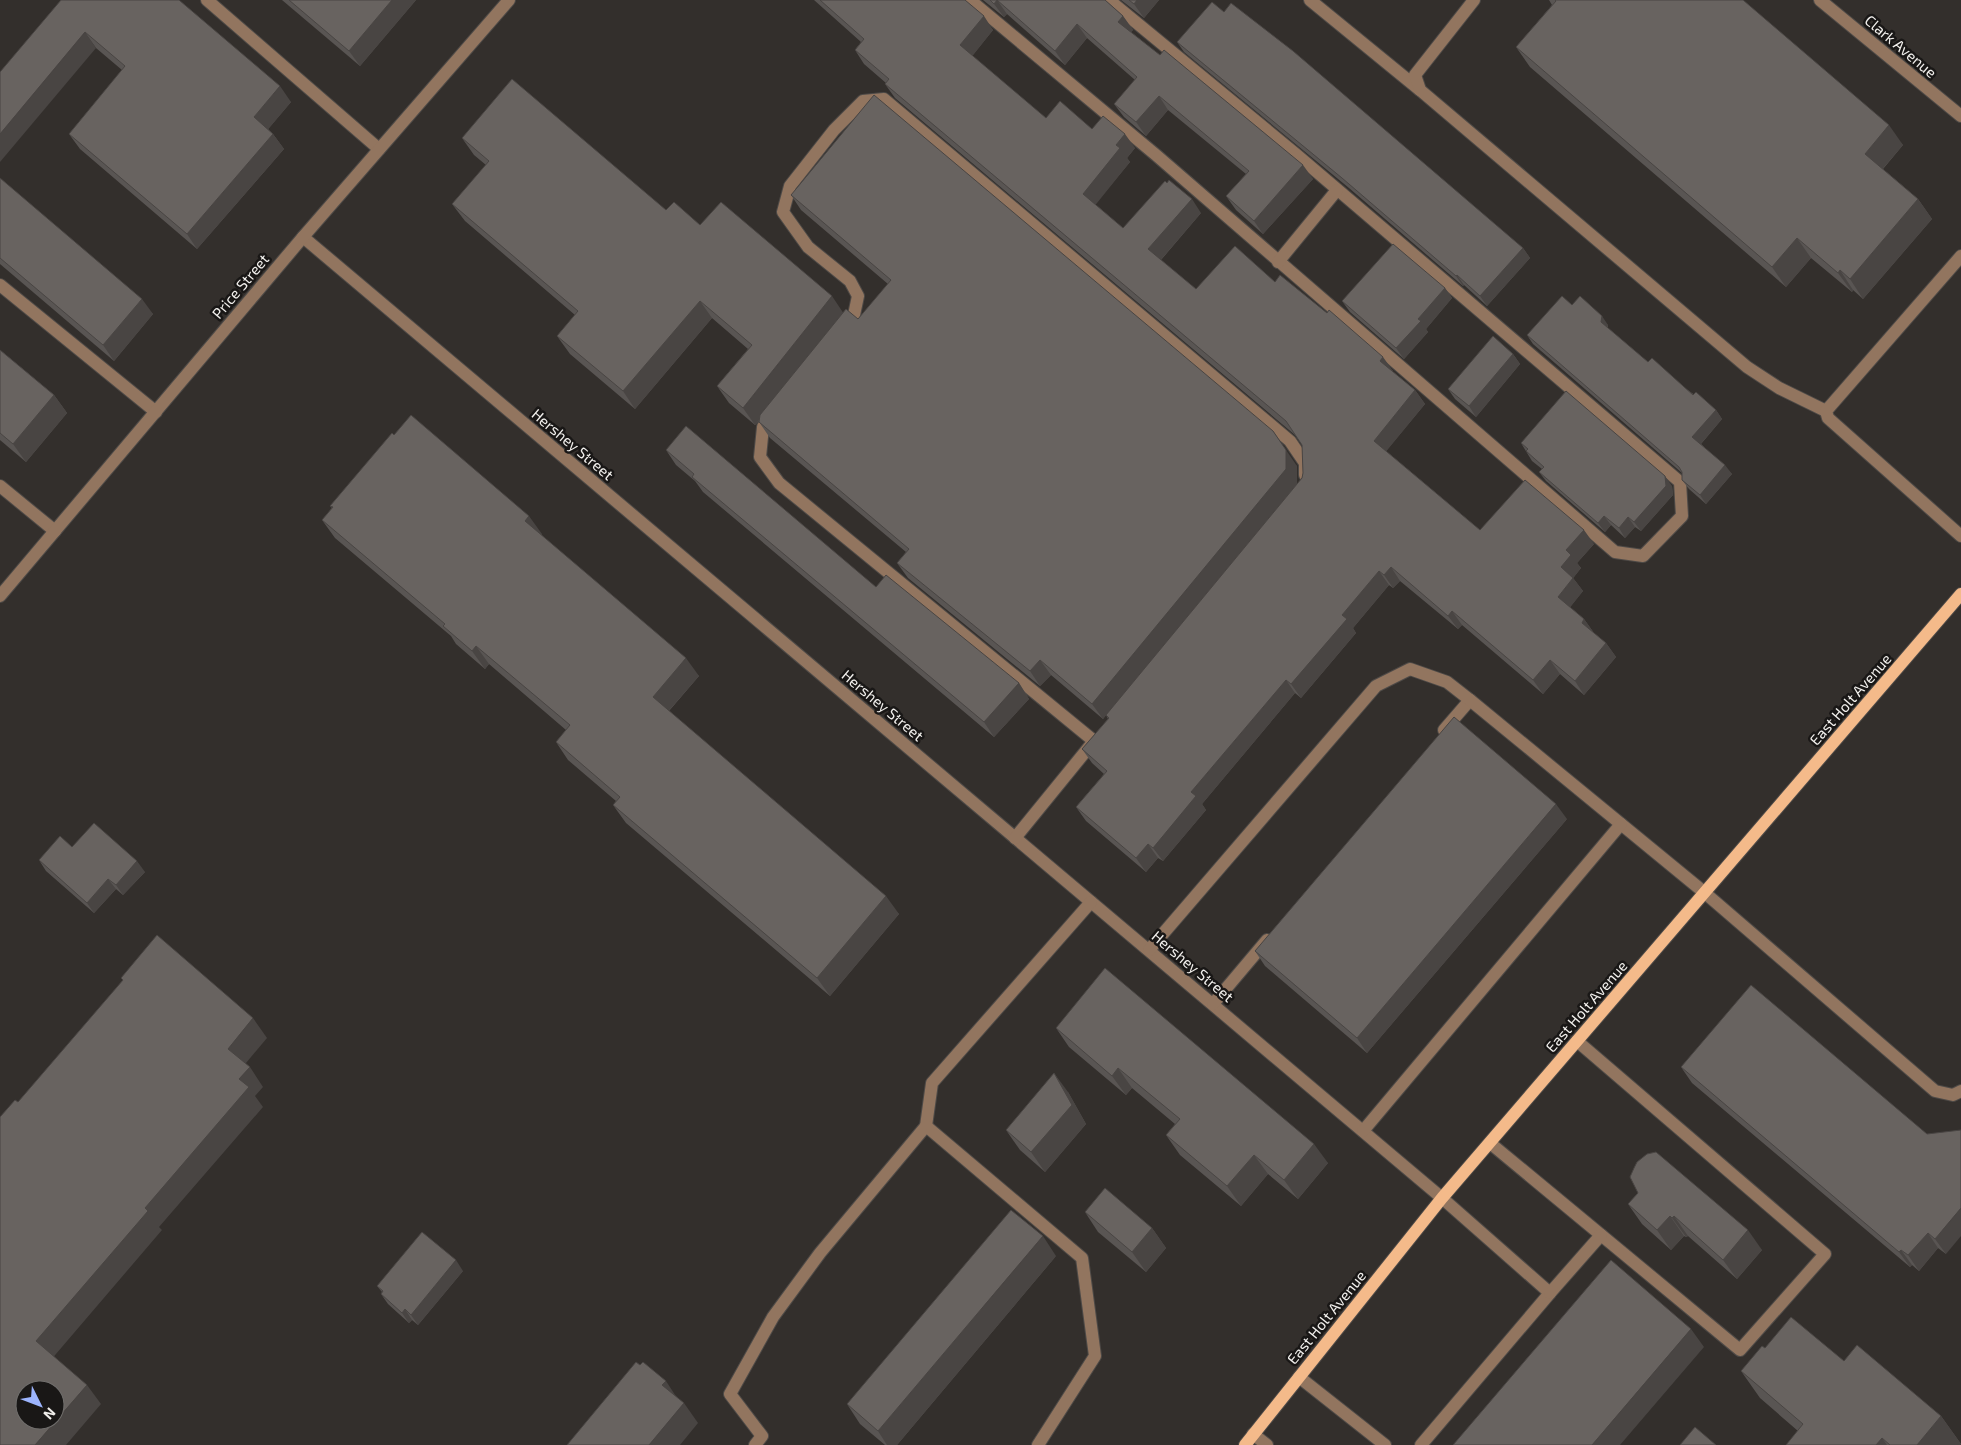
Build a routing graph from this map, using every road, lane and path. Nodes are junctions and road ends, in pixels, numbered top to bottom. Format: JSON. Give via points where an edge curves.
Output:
{"nodes":[{"id":1,"x":207,"y":0,"type":"edge"},
{"id":2,"x":509,"y":0,"type":"edge"},
{"id":3,"x":970,"y":0,"type":"edge"},
{"id":4,"x":1109,"y":0,"type":"edge"},
{"id":5,"x":1310,"y":0,"type":"edge"},
{"id":6,"x":1474,"y":0,"type":"edge"},
{"id":7,"x":1820,"y":0,"type":"edge"},
{"id":8,"x":1420,"y":90,"type":"junction"},
{"id":9,"x":1961,"y":116,"type":"edge"},
{"id":10,"x":379,"y":149,"type":"junction"},
{"id":11,"x":1337,"y":190,"type":"junction"},
{"id":12,"x":303,"y":237,"type":"junction"},
{"id":13,"x":1961,"y":256,"type":"edge"},
{"id":14,"x":1278,"y":262,"type":"junction"},
{"id":15,"x":0,"y":285,"type":"edge"},
{"id":16,"x":836,"y":338,"type":"edge"},
{"id":17,"x":781,"y":405,"type":"edge"},
{"id":18,"x":1826,"y":411,"type":"junction"},
{"id":19,"x":156,"y":412,"type":"junction"},
{"id":20,"x":0,"y":486,"type":"edge"},
{"id":21,"x":1305,"y":487,"type":"edge"},
{"id":22,"x":55,"y":531,"type":"junction"},
{"id":23,"x":1961,"y":536,"type":"edge"},
{"id":24,"x":1961,"y":594,"type":"edge"},
{"id":25,"x":0,"y":596,"type":"edge"},
{"id":26,"x":1470,"y":700,"type":"junction"},
{"id":27,"x":1438,"y":738,"type":"edge"},
{"id":28,"x":1621,"y":824,"type":"junction"},
{"id":29,"x":1015,"y":838,"type":"junction"},
{"id":30,"x":1705,"y":893,"type":"junction"},
{"id":31,"x":1091,"y":902,"type":"junction"},
{"id":32,"x":1277,"y":928,"type":"edge"},
{"id":33,"x":1149,"y":950,"type":"junction"},
{"id":34,"x":1213,"y":1004,"type":"junction"},
{"id":35,"x":1578,"y":1041,"type":"junction"},
{"id":36,"x":1961,"y":1091,"type":"edge"},
{"id":37,"x":926,"y":1126,"type":"junction"},
{"id":38,"x":1363,"y":1131,"type":"junction"},
{"id":39,"x":1490,"y":1143,"type":"junction"},
{"id":40,"x":1442,"y":1198,"type":"junction"},
{"id":41,"x":1602,"y":1235,"type":"junction"},
{"id":42,"x":1550,"y":1293,"type":"junction"},
{"id":43,"x":1299,"y":1377,"type":"junction"},
{"id":44,"x":1253,"y":1434,"type":"junction"},
{"id":45,"x":754,"y":1445,"type":"edge"},
{"id":46,"x":1038,"y":1445,"type":"edge"},
{"id":47,"x":1245,"y":1445,"type":"edge"},
{"id":48,"x":1267,"y":1445,"type":"edge"},
{"id":49,"x":1385,"y":1445,"type":"edge"},
{"id":50,"x":1421,"y":1445,"type":"edge"}],
"edges":[{"from":1,"to":10,"type":"street"},
{"from":2,"to":10,"type":"street","name":"Price Street"},
{"from":3,"to":14,"type":"street"},
{"from":4,"to":11,"type":"street"},
{"from":5,"to":8,"type":"street"},
{"from":6,"to":8,"type":"street","via":[[1415,76]]},
{"from":7,"to":9,"type":"street","name":"Clark Avenue"},
{"from":8,"to":18,"type":"street","via":[[1747,367],[1778,388]]},
{"from":10,"to":12,"type":"street","name":"Price Street"},
{"from":11,"to":14,"type":"street"},
{"from":11,"to":14,"type":"street","via":[[1680,482],[1682,516],[1643,556],[1615,552]]},
{"from":12,"to":19,"type":"street","name":"Price Street"},
{"from":12,"to":29,"type":"street","name":"Hershey Street"},
{"from":13,"to":18,"type":"street"},
{"from":15,"to":19,"type":"street"},
{"from":16,"to":21,"type":"street","via":[[854,315],[858,296],[850,281],[808,247],[783,212],[790,186],[834,130],[864,101],[884,99],[1290,441],[1305,463]]},
{"from":17,"to":29,"type":"street","via":[[763,427],[760,457],[779,483],[1097,737]]},
{"from":18,"to":23,"type":"street","via":[[1828,418]]},
{"from":19,"to":22,"type":"street","name":"Price Street"},
{"from":20,"to":22,"type":"street"},
{"from":22,"to":25,"type":"street","name":"Price Street"},
{"from":24,"to":30,"type":"main road","name":"East Holt Avenue"},
{"from":26,"to":27,"type":"street"},
{"from":26,"to":28,"type":"street"},
{"from":26,"to":33,"type":"street","via":[[1447,682],[1410,669],[1376,686]]},
{"from":28,"to":30,"type":"street"},
{"from":28,"to":38,"type":"street"},
{"from":29,"to":31,"type":"street","name":"Hershey Street"},
{"from":30,"to":35,"type":"main road","name":"East Holt Avenue"},
{"from":30,"to":36,"type":"street","via":[[1935,1090],[1954,1094]]},
{"from":31,"to":33,"type":"street","name":"Hershey Street"},
{"from":31,"to":37,"type":"street","via":[[932,1083]]},
{"from":32,"to":34,"type":"street"},
{"from":33,"to":34,"type":"street","name":"Hershey Street"},
{"from":34,"to":38,"type":"street","name":"Hershey Street"},
{"from":35,"to":39,"type":"main road","name":"East Holt Avenue"},
{"from":35,"to":41,"type":"street","via":[[1825,1254],[1740,1350]]},
{"from":37,"to":45,"type":"street","via":[[808,1269],[773,1317],[730,1394],[762,1436]]},
{"from":37,"to":46,"type":"street","via":[[1082,1258],[1095,1356]]},
{"from":38,"to":40,"type":"street","name":"Hershey Street"},
{"from":39,"to":40,"type":"main road","name":"East Holt Avenue"},
{"from":39,"to":41,"type":"street"},
{"from":40,"to":42,"type":"street","name":"Hershey Street"},
{"from":40,"to":43,"type":"main road","name":"East Holt Avenue"},
{"from":41,"to":42,"type":"street"},
{"from":42,"to":50,"type":"street"},
{"from":43,"to":44,"type":"main road","name":"East Holt Avenue"},
{"from":43,"to":49,"type":"street"},
{"from":44,"to":47,"type":"main road","name":"East Holt Avenue"},
{"from":44,"to":48,"type":"street"}]}
